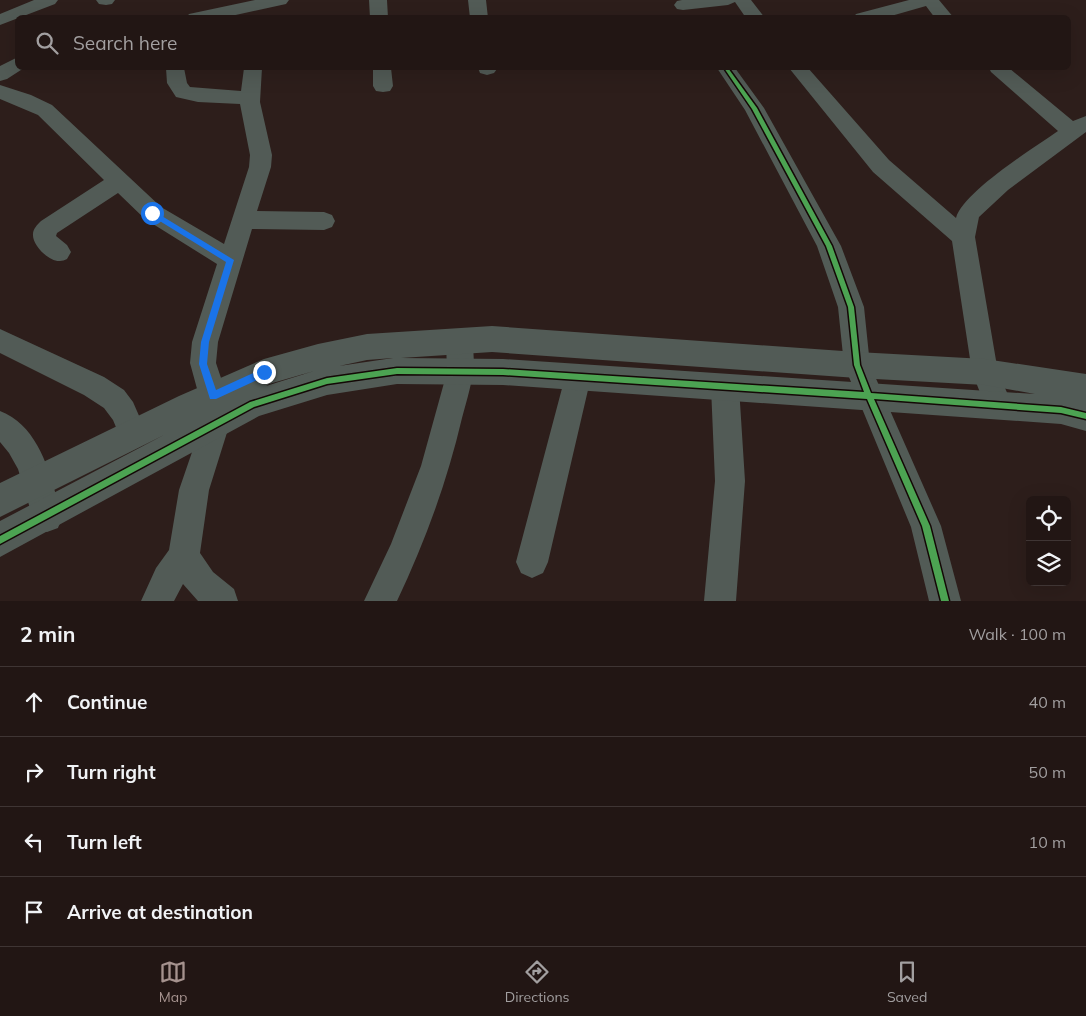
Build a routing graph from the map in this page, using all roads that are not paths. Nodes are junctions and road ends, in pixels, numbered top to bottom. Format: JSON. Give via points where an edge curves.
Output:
{"nodes":[{"id":1,"x":48,"y":0,"type":"edge"},
{"id":2,"x":274,"y":0,"type":"edge"},
{"id":3,"x":378,"y":0,"type":"edge"},
{"id":4,"x":477,"y":0,"type":"edge"},
{"id":5,"x":728,"y":0,"type":"edge"},
{"id":6,"x":742,"y":0,"type":"edge"},
{"id":7,"x":929,"y":0,"type":"edge"},
{"id":8,"x":685,"y":7,"type":"edge"},
{"id":9,"x":208,"y":15,"type":"edge"},
{"id":10,"x":266,"y":15,"type":"edge"},
{"id":11,"x":379,"y":15,"type":"edge"},
{"id":12,"x":479,"y":15,"type":"edge"},
{"id":13,"x":754,"y":15,"type":"edge"},
{"id":14,"x":873,"y":15,"type":"edge"},
{"id":15,"x":942,"y":15,"type":"edge"},
{"id":16,"x":0,"y":20,"type":"edge"},
{"id":17,"x":15,"y":65,"type":"edge"},
{"id":18,"x":174,"y":70,"type":"edge"},
{"id":19,"x":254,"y":70,"type":"edge"},
{"id":20,"x":727,"y":70,"type":"edge"},
{"id":21,"x":800,"y":70,"type":"edge"},
{"id":22,"x":1001,"y":70,"type":"edge"},
{"id":23,"x":0,"y":75,"type":"edge"},
{"id":24,"x":0,"y":92,"type":"edge"},
{"id":25,"x":250,"y":98,"type":"junction"},
{"id":26,"x":1081,"y":127,"type":"edge"},
{"id":27,"x":119,"y":180,"type":"junction"},
{"id":28,"x":243,"y":220,"type":"junction"},
{"id":29,"x":324,"y":221,"type":"dead end"},
{"id":30,"x":963,"y":237,"type":"junction"},
{"id":31,"x":59,"y":252,"type":"dead end"},
{"id":32,"x":230,"y":260,"type":"junction"},
{"id":33,"x":0,"y":340,"type":"edge"},
{"id":34,"x":459,"y":341,"type":"junction"},
{"id":35,"x":857,"y":365,"type":"junction"},
{"id":36,"x":460,"y":372,"type":"junction"},
{"id":37,"x":985,"y":372,"type":"junction"},
{"id":38,"x":578,"y":377,"type":"junction"},
{"id":39,"x":725,"y":387,"type":"junction"},
{"id":40,"x":1086,"y":388,"type":"edge"},
{"id":41,"x":869,"y":396,"type":"junction"},
{"id":42,"x":998,"y":404,"type":"junction"},
{"id":43,"x":215,"y":410,"type":"junction"},
{"id":44,"x":1086,"y":416,"type":"edge"},
{"id":45,"x":0,"y":424,"type":"edge"},
{"id":46,"x":133,"y":434,"type":"junction"},
{"id":47,"x":37,"y":482,"type":"junction"},
{"id":48,"x":0,"y":500,"type":"edge"},
{"id":49,"x":47,"y":517,"type":"junction"},
{"id":50,"x":0,"y":540,"type":"edge"},
{"id":51,"x":184,"y":557,"type":"junction"},
{"id":52,"x":532,"y":562,"type":"dead end"},
{"id":53,"x":158,"y":601,"type":"edge"},
{"id":54,"x":222,"y":601,"type":"edge"},
{"id":55,"x":380,"y":601,"type":"edge"},
{"id":56,"x":720,"y":601,"type":"edge"},
{"id":57,"x":945,"y":601,"type":"edge"}],
"edges":[{"from":1,"to":16,"type":"street"},
{"from":2,"to":9,"type":"street"},
{"from":2,"to":10,"type":"street"},
{"from":3,"to":11,"type":"street"},
{"from":4,"to":12,"type":"street"},
{"from":5,"to":8,"type":"street"},
{"from":6,"to":13,"type":"street"},
{"from":7,"to":14,"type":"street"},
{"from":7,"to":15,"type":"street"},
{"from":17,"to":23,"type":"street"},
{"from":18,"to":25,"type":"street","via":[[176,83],[183,92]]},
{"from":19,"to":25,"type":"street"},
{"from":20,"to":35,"type":"street","via":[[754,108],[829,246],[851,307]]},
{"from":21,"to":30,"type":"street","via":[[881,166]]},
{"from":22,"to":26,"type":"street"},
{"from":24,"to":27,"type":"street","via":[[44,110]]},
{"from":25,"to":28,"type":"street","via":[[261,160]]},
{"from":26,"to":30,"type":"street","via":[[1000,184],[969,213]]},
{"from":27,"to":31,"type":"street","via":[[48,227],[44,233],[45,240]]},
{"from":27,"to":32,"type":"street","via":[[159,217]]},
{"from":28,"to":29,"type":"street"},
{"from":28,"to":32,"type":"street"},
{"from":30,"to":37,"type":"street"},
{"from":32,"to":43,"type":"street","via":[[205,342],[203,364]]},
{"from":33,"to":46,"type":"street","via":[[114,399]]},
{"from":34,"to":35,"type":"street","via":[[492,339]]},
{"from":34,"to":36,"type":"street"},
{"from":34,"to":43,"type":"street","via":[[367,348],[264,372]]},
{"from":35,"to":37,"type":"street"},
{"from":35,"to":41,"type":"street"},
{"from":36,"to":38,"type":"street"},
{"from":36,"to":43,"type":"street","via":[[397,372],[327,381],[252,404]]},
{"from":36,"to":55,"type":"street","via":[[436,466],[404,552]]},
{"from":37,"to":40,"type":"street"},
{"from":37,"to":42,"type":"street"},
{"from":38,"to":39,"type":"street"},
{"from":38,"to":52,"type":"street"},
{"from":39,"to":41,"type":"street"},
{"from":39,"to":56,"type":"street","via":[[730,480]]},
{"from":41,"to":42,"type":"street"},
{"from":41,"to":57,"type":"street","via":[[926,526]]},
{"from":42,"to":44,"type":"street","via":[[1061,410]]},
{"from":43,"to":46,"type":"street"},
{"from":43,"to":49,"type":"street"},
{"from":43,"to":51,"type":"street","via":[[194,490]]},
{"from":45,"to":47,"type":"street","via":[[19,440],[28,454]]},
{"from":46,"to":47,"type":"street"},
{"from":47,"to":48,"type":"street"},
{"from":47,"to":49,"type":"street"},
{"from":49,"to":50,"type":"street"},
{"from":51,"to":53,"type":"street","via":[[167,579]]},
{"from":51,"to":54,"type":"street","via":[[202,583]]}]}
